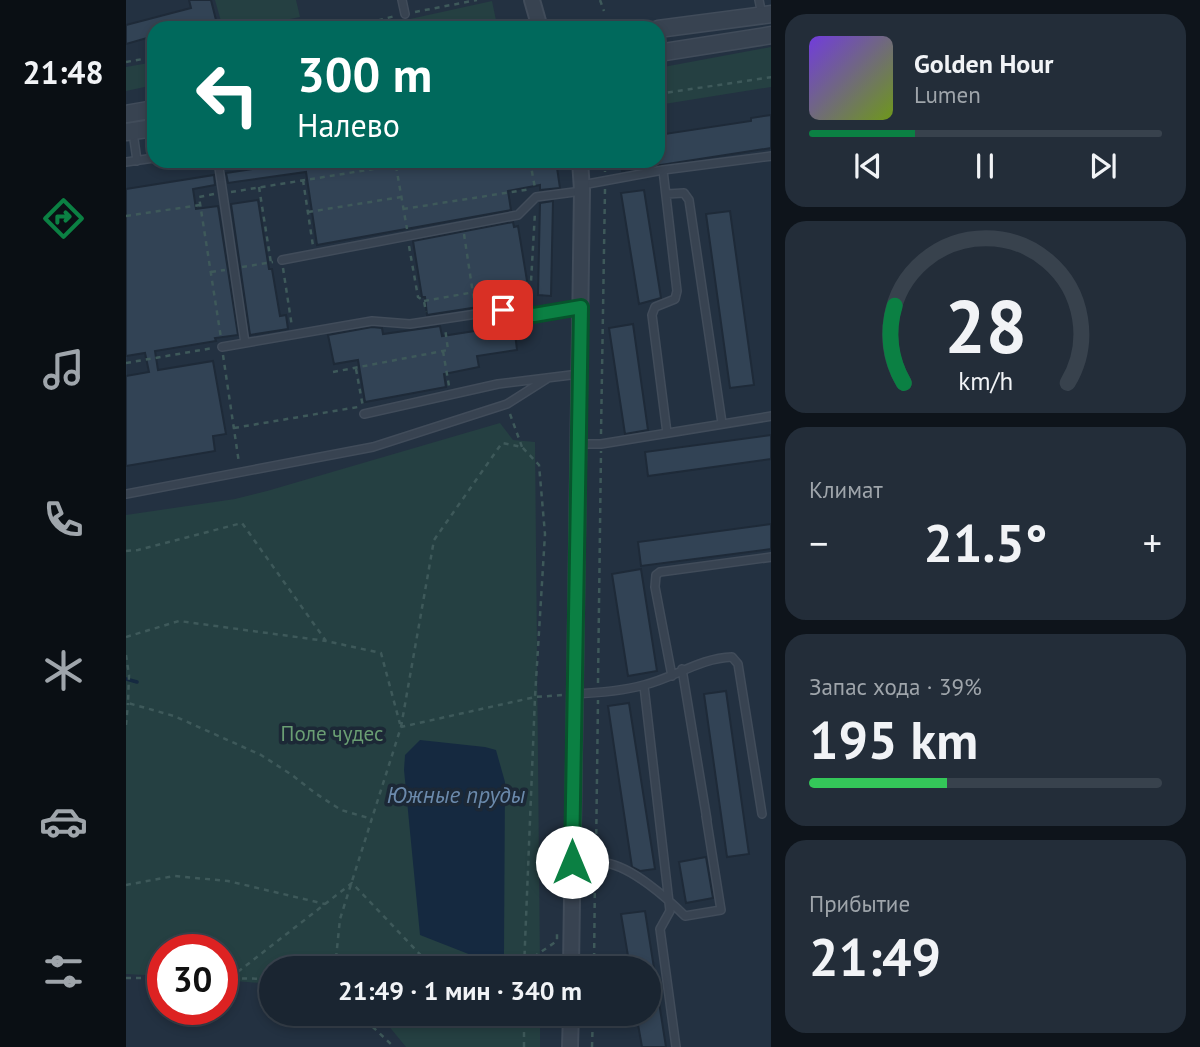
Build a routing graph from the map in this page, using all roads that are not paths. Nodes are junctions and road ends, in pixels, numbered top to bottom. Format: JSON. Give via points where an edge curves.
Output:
{"nodes":[{"id":1,"x":402,"y":0,"type":"edge"},
{"id":2,"x":532,"y":0,"type":"edge"},
{"id":3,"x":764,"y":10,"type":"edge"},
{"id":4,"x":405,"y":14,"type":"dead end"},
{"id":5,"x":538,"y":21,"type":"edge"},
{"id":6,"x":665,"y":28,"type":"edge"},
{"id":7,"x":771,"y":35,"type":"edge"},
{"id":8,"x":665,"y":52,"type":"edge"},
{"id":9,"x":147,"y":110,"type":"edge"},
{"id":10,"x":126,"y":114,"type":"edge"},
{"id":11,"x":147,"y":129,"type":"edge"},
{"id":12,"x":129,"y":132,"type":"edge"},
{"id":13,"x":771,"y":156,"type":"edge"},
{"id":14,"x":147,"y":159,"type":"edge"},
{"id":15,"x":137,"y":161,"type":"junction"},
{"id":16,"x":126,"y":162,"type":"edge"},
{"id":17,"x":219,"y":168,"type":"edge"},
{"id":18,"x":581,"y":168,"type":"edge"},
{"id":19,"x":663,"y":170,"type":"junction"},
{"id":20,"x":582,"y":188,"type":"junction"},
{"id":21,"x":667,"y":194,"type":"junction"},
{"id":22,"x":282,"y":260,"type":"road end"},
{"id":23,"x":581,"y":307,"type":"junction"},
{"id":24,"x":245,"y":343,"type":"junction"},
{"id":25,"x":222,"y":347,"type":"road end"},
{"id":26,"x":580,"y":373,"type":"junction"},
{"id":27,"x":548,"y":378,"type":"junction"},
{"id":28,"x":363,"y":410,"type":"road end"},
{"id":29,"x":771,"y":416,"type":"edge"},
{"id":30,"x":722,"y":423,"type":"junction"},
{"id":31,"x":667,"y":433,"type":"junction"},
{"id":32,"x":579,"y":444,"type":"junction"},
{"id":33,"x":126,"y":494,"type":"edge"},
{"id":34,"x":771,"y":558,"type":"edge"},
{"id":35,"x":682,"y":669,"type":"junction"},
{"id":36,"x":672,"y":676,"type":"junction"},
{"id":37,"x":644,"y":686,"type":"junction"},
{"id":38,"x":573,"y":694,"type":"junction"},
{"id":39,"x":762,"y":814,"type":"dead end"},
{"id":40,"x":706,"y":816,"type":"junction"},
{"id":41,"x":708,"y":829,"type":"dead end"},
{"id":42,"x":572,"y":862,"type":"junction"},
{"id":43,"x":669,"y":900,"type":"junction"},
{"id":44,"x":571,"y":956,"type":"edge"},
{"id":45,"x":571,"y":1026,"type":"edge"},
{"id":46,"x":570,"y":1047,"type":"edge"},
{"id":47,"x":676,"y":1047,"type":"edge"}],
"edges":[{"from":1,"to":4,"type":"lane"},
{"from":2,"to":5,"type":"street"},
{"from":3,"to":6,"type":"street"},
{"from":7,"to":8,"type":"street"},
{"from":9,"to":10,"type":"street"},
{"from":11,"to":12,"type":"street"},
{"from":12,"to":15,"type":"lane"},
{"from":13,"to":19,"type":"lane"},
{"from":14,"to":15,"type":"lane"},
{"from":15,"to":16,"type":"lane"},
{"from":17,"to":24,"type":"lane"},
{"from":18,"to":20,"type":"street"},
{"from":19,"to":20,"type":"lane"},
{"from":19,"to":21,"type":"lane"},
{"from":20,"to":22,"type":"lane","via":[[535,193],[518,215]]},
{"from":20,"to":23,"type":"street"},
{"from":21,"to":30,"type":"lane","via":[[684,193],[690,200]]},
{"from":21,"to":31,"type":"lane","via":[[677,291],[674,299],[655,307],[652,315]]},
{"from":23,"to":24,"type":"lane","via":[[534,315],[503,310],[410,324],[372,321]]},
{"from":23,"to":26,"type":"street"},
{"from":24,"to":25,"type":"lane"},
{"from":26,"to":27,"type":"lane"},
{"from":26,"to":32,"type":"street"},
{"from":27,"to":28,"type":"lane"},
{"from":27,"to":33,"type":"lane","via":[[507,404],[373,447]]},
{"from":29,"to":30,"type":"lane"},
{"from":30,"to":31,"type":"lane"},
{"from":31,"to":32,"type":"lane"},
{"from":32,"to":38,"type":"street"},
{"from":34,"to":36,"type":"lane","via":[[656,575],[654,587]]},
{"from":35,"to":36,"type":"lane"},
{"from":35,"to":39,"type":"lane","via":[[726,657],[736,660]]},
{"from":35,"to":40,"type":"lane"},
{"from":36,"to":37,"type":"lane"},
{"from":37,"to":38,"type":"lane"},
{"from":37,"to":43,"type":"lane"},
{"from":38,"to":42,"type":"street"},
{"from":40,"to":41,"type":"lane"},
{"from":40,"to":43,"type":"lane","via":[[720,910],[685,916]]},
{"from":42,"to":43,"type":"lane","via":[[621,868]]},
{"from":42,"to":44,"type":"street"},
{"from":43,"to":47,"type":"lane","via":[[670,911],[660,929]]},
{"from":45,"to":46,"type":"street"}]}
